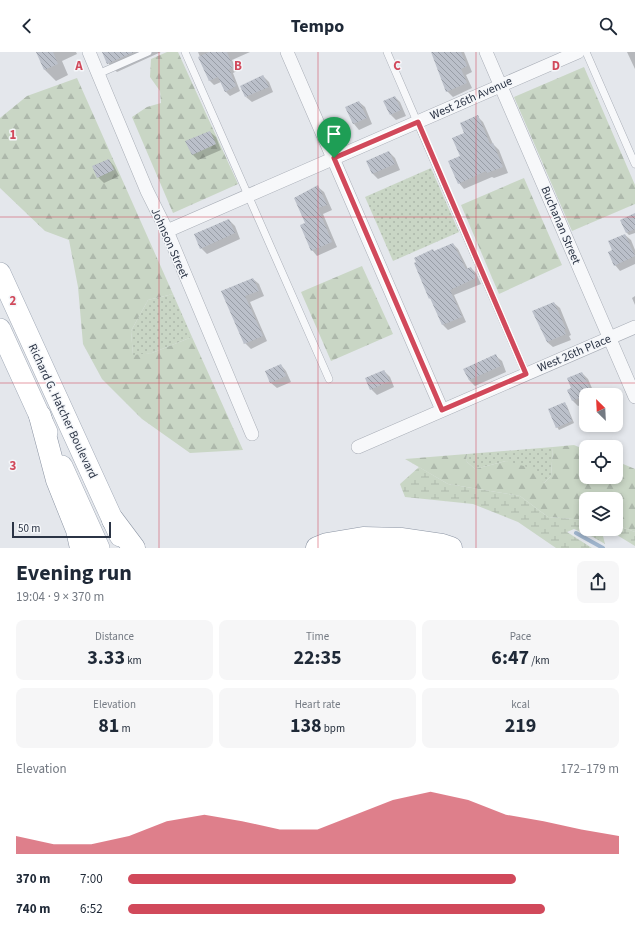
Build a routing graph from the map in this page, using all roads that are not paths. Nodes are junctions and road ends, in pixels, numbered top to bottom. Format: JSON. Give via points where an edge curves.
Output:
{"nodes":[{"id":1,"x":89,"y":52,"type":"edge"},
{"id":2,"x":148,"y":52,"type":"edge"},
{"id":3,"x":185,"y":52,"type":"edge"},
{"id":4,"x":287,"y":52,"type":"edge"},
{"id":5,"x":387,"y":52,"type":"edge"},
{"id":6,"x":486,"y":52,"type":"edge"},
{"id":7,"x":578,"y":52,"type":"edge"},
{"id":8,"x":586,"y":52,"type":"edge"},
{"id":9,"x":98,"y":74,"type":"junction"},
{"id":10,"x":501,"y":86,"type":"junction"},
{"id":11,"x":418,"y":122,"type":"junction"},
{"id":12,"x":334,"y":158,"type":"junction"},
{"id":13,"x":635,"y":164,"type":"edge"},
{"id":14,"x":249,"y":195,"type":"junction"},
{"id":15,"x":167,"y":231,"type":"junction"},
{"id":16,"x":0,"y":273,"type":"edge"},
{"id":17,"x":635,"y":327,"type":"edge"},
{"id":18,"x":0,"y":329,"type":"edge"},
{"id":19,"x":609,"y":338,"type":"junction"},
{"id":20,"x":526,"y":374,"type":"junction"},
{"id":21,"x":329,"y":379,"type":"dead end"},
{"id":22,"x":635,"y":397,"type":"edge"},
{"id":23,"x":442,"y":410,"type":"junction"},
{"id":24,"x":40,"y":416,"type":"junction"},
{"id":25,"x":252,"y":434,"type":"dead end"},
{"id":26,"x":358,"y":446,"type":"dead end"},
{"id":27,"x":113,"y":520,"type":"junction"},
{"id":28,"x":81,"y":548,"type":"edge"},
{"id":29,"x":99,"y":548,"type":"edge"},
{"id":30,"x":125,"y":548,"type":"edge"},
{"id":31,"x":134,"y":548,"type":"edge"},
{"id":32,"x":317,"y":548,"type":"edge"},
{"id":33,"x":451,"y":548,"type":"edge"}],
"edges":[{"from":1,"to":9,"type":"street","name":"Johnson Street"},
{"from":2,"to":9,"type":"lane"},
{"from":3,"to":14,"type":"lane"},
{"from":4,"to":12,"type":"street"},
{"from":5,"to":11,"type":"lane"},
{"from":6,"to":10,"type":"street","name":"Buchanan Street"},
{"from":7,"to":10,"type":"street","name":"West 26th Avenue"},
{"from":8,"to":13,"type":"lane"},
{"from":9,"to":15,"type":"street","name":"Johnson Street","via":[[147,191]]},
{"from":10,"to":11,"type":"street","name":"West 26th Avenue"},
{"from":10,"to":19,"type":"street","name":"Buchanan Street"},
{"from":11,"to":12,"type":"street","name":"West 26th Avenue"},
{"from":11,"to":20,"type":"lane"},
{"from":12,"to":14,"type":"street","name":"West 26th Avenue"},
{"from":12,"to":23,"type":"street"},
{"from":14,"to":15,"type":"street","name":"West 26th Avenue"},
{"from":14,"to":21,"type":"lane"},
{"from":15,"to":25,"type":"street","name":"Johnson Street"},
{"from":16,"to":27,"type":"main road","name":"Richard G. Hatcher Boulevard"},
{"from":17,"to":19,"type":"street","name":"West 26th Place"},
{"from":18,"to":24,"type":"main road","name":"Richard G. Hatcher Boulevard"},
{"from":19,"to":20,"type":"street","name":"West 26th Place"},
{"from":19,"to":22,"type":"street","name":"Buchanan Street"},
{"from":20,"to":23,"type":"street","name":"West 26th Place"},
{"from":23,"to":26,"type":"street","name":"West 26th Place"},
{"from":24,"to":28,"type":"highway","via":[[57,480],[77,530]]},
{"from":24,"to":29,"type":"main road","name":"Richard G. Hatcher Boulevard"},
{"from":27,"to":30,"type":"main road","name":"Richard G. Hatcher Boulevard"},
{"from":27,"to":31,"type":"highway"},
{"from":32,"to":33,"type":"highway","via":[[363,538],[401,539]]}]}
